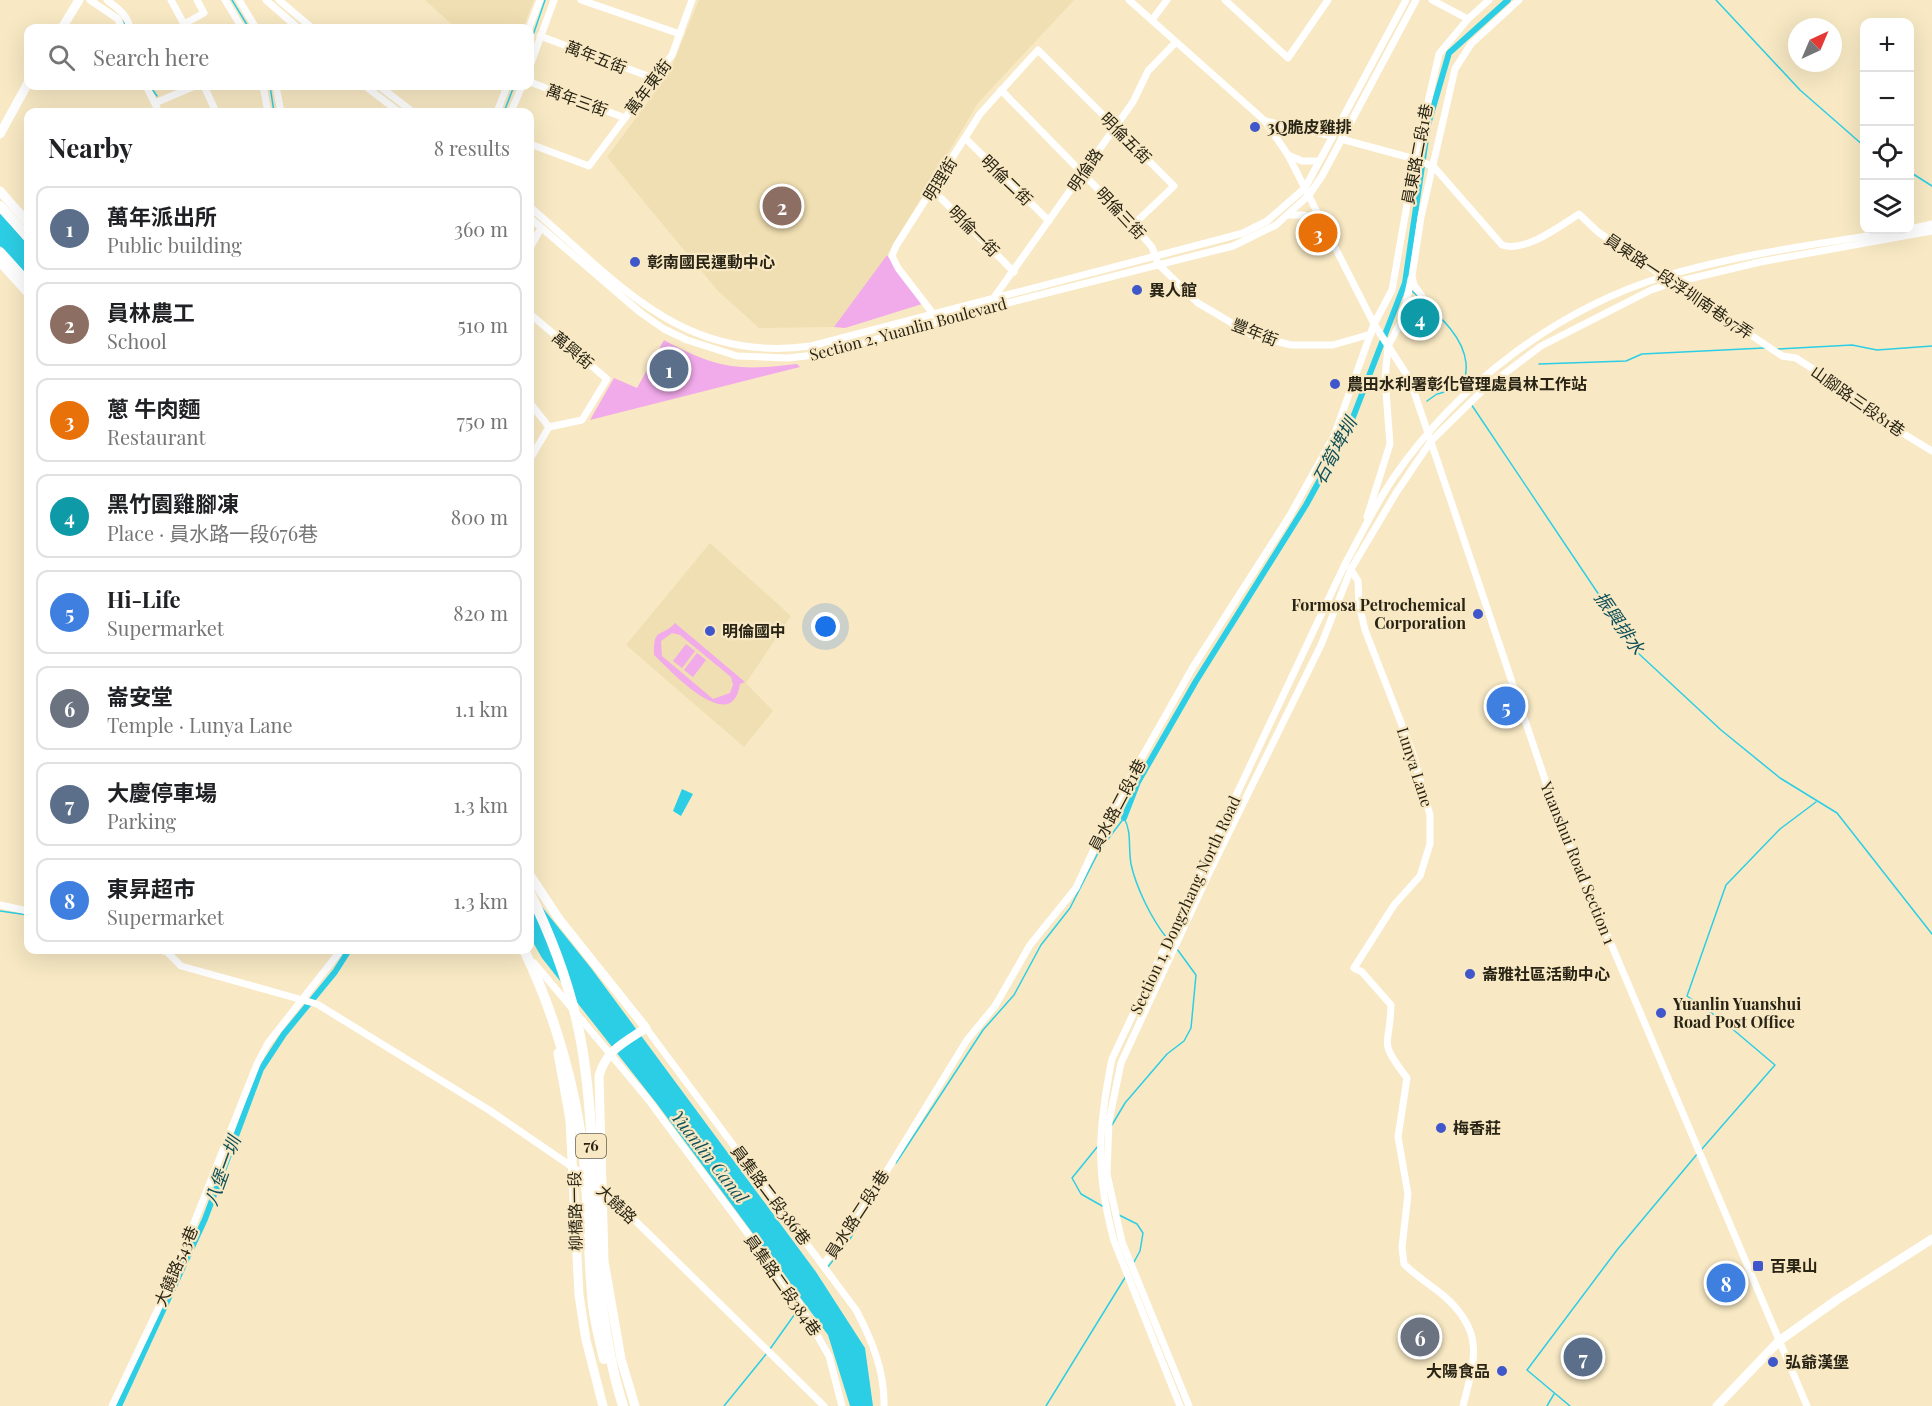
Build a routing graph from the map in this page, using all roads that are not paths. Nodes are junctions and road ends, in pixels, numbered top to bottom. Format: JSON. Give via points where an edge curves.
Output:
{"nodes":[{"id":1,"x":79,"y":0,"type":"edge"},
{"id":2,"x":90,"y":0,"type":"edge"},
{"id":3,"x":107,"y":0,"type":"edge"},
{"id":4,"x":171,"y":0,"type":"edge"},
{"id":5,"x":197,"y":0,"type":"edge"},
{"id":6,"x":225,"y":0,"type":"edge"},
{"id":7,"x":239,"y":0,"type":"edge"},
{"id":8,"x":266,"y":0,"type":"edge"},
{"id":9,"x":540,"y":0,"type":"edge"},
{"id":10,"x":554,"y":0,"type":"edge"},
{"id":11,"x":581,"y":0,"type":"edge"},
{"id":12,"x":692,"y":0,"type":"edge"},
{"id":13,"x":1129,"y":0,"type":"edge"},
{"id":14,"x":1167,"y":0,"type":"edge"},
{"id":15,"x":1225,"y":0,"type":"edge"},
{"id":16,"x":1328,"y":0,"type":"edge"},
{"id":17,"x":1406,"y":0,"type":"edge"},
{"id":18,"x":1416,"y":0,"type":"edge"},
{"id":19,"x":1432,"y":0,"type":"edge"},
{"id":20,"x":1489,"y":0,"type":"edge"},
{"id":21,"x":1519,"y":0,"type":"edge"},
{"id":22,"x":282,"y":2,"type":"edge"},
{"id":23,"x":278,"y":12,"type":"junction"},
{"id":24,"x":1468,"y":19,"type":"junction"},
{"id":25,"x":1152,"y":20,"type":"junction"},
{"id":26,"x":64,"y":24,"type":"edge"},
{"id":27,"x":120,"y":24,"type":"edge"},
{"id":28,"x":129,"y":24,"type":"edge"},
{"id":29,"x":240,"y":24,"type":"edge"},
{"id":30,"x":253,"y":24,"type":"edge"},
{"id":31,"x":293,"y":24,"type":"edge"},
{"id":32,"x":307,"y":24,"type":"edge"},
{"id":33,"x":531,"y":24,"type":"edge"},
{"id":34,"x":680,"y":34,"type":"junction"},
{"id":35,"x":540,"y":36,"type":"junction"},
{"id":36,"x":1176,"y":42,"type":"junction"},
{"id":37,"x":1038,"y":50,"type":"joint"},
{"id":38,"x":534,"y":54,"type":"edge"},
{"id":39,"x":653,"y":78,"type":"junction"},
{"id":40,"x":534,"y":84,"type":"edge"},
{"id":41,"x":24,"y":90,"type":"edge"},
{"id":42,"x":148,"y":90,"type":"edge"},
{"id":43,"x":185,"y":90,"type":"edge"},
{"id":44,"x":206,"y":90,"type":"edge"},
{"id":45,"x":264,"y":90,"type":"edge"},
{"id":46,"x":277,"y":90,"type":"edge"},
{"id":47,"x":370,"y":90,"type":"edge"},
{"id":48,"x":384,"y":90,"type":"edge"},
{"id":49,"x":505,"y":90,"type":"edge"},
{"id":50,"x":520,"y":90,"type":"edge"},
{"id":51,"x":1000,"y":90,"type":"junction"},
{"id":52,"x":154,"y":103,"type":"junction"},
{"id":53,"x":157,"y":108,"type":"edge"},
{"id":54,"x":214,"y":108,"type":"edge"},
{"id":55,"x":267,"y":108,"type":"edge"},
{"id":56,"x":280,"y":108,"type":"edge"},
{"id":57,"x":394,"y":108,"type":"edge"},
{"id":58,"x":408,"y":108,"type":"edge"},
{"id":59,"x":499,"y":108,"type":"edge"},
{"id":60,"x":513,"y":108,"type":"edge"},
{"id":61,"x":625,"y":118,"type":"junction"},
{"id":62,"x":1265,"y":120,"type":"junction"},
{"id":63,"x":1114,"y":127,"type":"junction"},
{"id":64,"x":0,"y":134,"type":"edge"},
{"id":65,"x":1332,"y":136,"type":"junction"},
{"id":66,"x":965,"y":138,"type":"junction"},
{"id":67,"x":1341,"y":139,"type":"junction"},
{"id":68,"x":534,"y":145,"type":"edge"},
{"id":69,"x":1288,"y":155,"type":"junction"},
{"id":70,"x":1415,"y":159,"type":"junction"},
{"id":71,"x":1319,"y":161,"type":"junction"},
{"id":72,"x":1434,"y":167,"type":"junction"},
{"id":73,"x":1084,"y":174,"type":"junction"},
{"id":74,"x":1305,"y":188,"type":"junction"},
{"id":75,"x":933,"y":190,"type":"junction"},
{"id":76,"x":0,"y":191,"type":"edge"},
{"id":77,"x":1309,"y":195,"type":"junction"},
{"id":78,"x":0,"y":206,"type":"edge"},
{"id":79,"x":534,"y":210,"type":"edge"},
{"id":80,"x":1289,"y":215,"type":"junction"},
{"id":81,"x":24,"y":218,"type":"edge"},
{"id":82,"x":1049,"y":221,"type":"junction"},
{"id":83,"x":534,"y":222,"type":"edge"},
{"id":84,"x":1322,"y":222,"type":"junction"},
{"id":85,"x":1932,"y":224,"type":"edge"},
{"id":86,"x":1134,"y":225,"type":"junction"},
{"id":87,"x":541,"y":228,"type":"junction"},
{"id":88,"x":1914,"y":228,"type":"edge"},
{"id":89,"x":1932,"y":231,"type":"edge"},
{"id":90,"x":24,"y":233,"type":"edge"},
{"id":91,"x":1877,"y":234,"type":"edge"},
{"id":92,"x":534,"y":241,"type":"edge"},
{"id":93,"x":0,"y":252,"type":"edge"},
{"id":94,"x":1157,"y":260,"type":"junction"},
{"id":95,"x":0,"y":262,"type":"edge"},
{"id":96,"x":1014,"y":272,"type":"junction"},
{"id":97,"x":1412,"y":276,"type":"junction"},
{"id":98,"x":1663,"y":277,"type":"junction"},
{"id":99,"x":24,"y":279,"type":"edge"},
{"id":100,"x":1672,"y":283,"type":"junction"},
{"id":101,"x":24,"y":289,"type":"edge"},
{"id":102,"x":1422,"y":296,"type":"dead end"},
{"id":103,"x":993,"y":299,"type":"junction"},
{"id":104,"x":934,"y":315,"type":"junction"},
{"id":105,"x":534,"y":317,"type":"edge"},
{"id":106,"x":1374,"y":324,"type":"junction"},
{"id":107,"x":1371,"y":334,"type":"junction"},
{"id":108,"x":1388,"y":346,"type":"junction"},
{"id":109,"x":1782,"y":357,"type":"joint"},
{"id":110,"x":534,"y":408,"type":"edge"},
{"id":111,"x":549,"y":427,"type":"junction"},
{"id":112,"x":1428,"y":432,"type":"junction"},
{"id":113,"x":1431,"y":441,"type":"junction"},
{"id":114,"x":1932,"y":451,"type":"edge"},
{"id":115,"x":534,"y":452,"type":"edge"},
{"id":116,"x":1364,"y":528,"type":"junction"},
{"id":117,"x":1348,"y":567,"type":"junction"},
{"id":118,"x":534,"y":881,"type":"edge"},
{"id":119,"x":534,"y":902,"type":"edge"},
{"id":120,"x":0,"y":905,"type":"edge"},
{"id":121,"x":24,"y":910,"type":"edge"},
{"id":122,"x":169,"y":954,"type":"edge"},
{"id":123,"x":338,"y":954,"type":"edge"},
{"id":124,"x":524,"y":954,"type":"edge"},
{"id":125,"x":524,"y":954,"type":"edge"},
{"id":126,"x":525,"y":954,"type":"edge"},
{"id":127,"x":303,"y":999,"type":"junction"},
{"id":128,"x":646,"y":1028,"type":"junction"},
{"id":129,"x":610,"y":1051,"type":"junction"},
{"id":130,"x":574,"y":1168,"type":"junction"},
{"id":131,"x":604,"y":1189,"type":"junction"},
{"id":132,"x":1932,"y":1239,"type":"edge"},
{"id":133,"x":823,"y":1265,"type":"junction"},
{"id":134,"x":1779,"y":1341,"type":"junction"},
{"id":135,"x":112,"y":1406,"type":"edge"},
{"id":136,"x":603,"y":1406,"type":"edge"},
{"id":137,"x":618,"y":1406,"type":"edge"},
{"id":138,"x":623,"y":1406,"type":"edge"},
{"id":139,"x":635,"y":1406,"type":"edge"},
{"id":140,"x":824,"y":1406,"type":"edge"},
{"id":141,"x":842,"y":1406,"type":"edge"},
{"id":142,"x":884,"y":1406,"type":"edge"},
{"id":143,"x":1180,"y":1406,"type":"edge"},
{"id":144,"x":1190,"y":1406,"type":"edge"},
{"id":145,"x":1463,"y":1406,"type":"edge"},
{"id":146,"x":1717,"y":1406,"type":"edge"},
{"id":147,"x":1807,"y":1406,"type":"edge"}],
"edges":[{"from":1,"to":26,"type":"main road"},
{"from":2,"to":27,"type":"street"},
{"from":3,"to":28,"type":"street","via":[[122,11]]},
{"from":4,"to":5,"type":"street","via":[[184,24],[204,13]]},
{"from":6,"to":29,"type":"street"},
{"from":7,"to":30,"type":"street"},
{"from":8,"to":23,"type":"street"},
{"from":9,"to":33,"type":"street"},
{"from":10,"to":35,"type":"street"},
{"from":11,"to":34,"type":"street"},
{"from":12,"to":34,"type":"street","name":"萬年東街"},
{"from":13,"to":25,"type":"street"},
{"from":14,"to":25,"type":"street"},
{"from":15,"to":16,"type":"street","via":[[1288,58]]},
{"from":17,"to":65,"type":"street"},
{"from":18,"to":67,"type":"street","name":"Section 2, Yuanlin Boulevard"},
{"from":19,"to":24,"type":"street"},
{"from":20,"to":24,"type":"street","name":"員東路二段1巷"},
{"from":21,"to":72,"type":"street","via":[[1471,44],[1455,69]]},
{"from":22,"to":23,"type":"street"},
{"from":22,"to":32,"type":"street"},
{"from":23,"to":31,"type":"street"},
{"from":24,"to":70,"type":"street","name":"員東路二段1巷","via":[[1439,54]]},
{"from":25,"to":36,"type":"street"},
{"from":34,"to":39,"type":"street","name":"萬年東街","via":[[672,55]]},
{"from":35,"to":38,"type":"street"},
{"from":35,"to":39,"type":"street","name":"萬年五街"},
{"from":36,"to":62,"type":"street"},
{"from":36,"to":63,"type":"street","name":"明倫路","via":[[1148,71],[1133,102]]},
{"from":37,"to":51,"type":"street","name":"明理街"},
{"from":37,"to":63,"type":"street","name":"明倫五街"},
{"from":39,"to":61,"type":"street","name":"萬年東街"},
{"from":40,"to":61,"type":"street","name":"萬年三街"},
{"from":41,"to":64,"type":"main road"},
{"from":42,"to":52,"type":"street"},
{"from":43,"to":52,"type":"street"},
{"from":44,"to":54,"type":"street"},
{"from":45,"to":55,"type":"street"},
{"from":46,"to":56,"type":"street"},
{"from":47,"to":57,"type":"street"},
{"from":48,"to":58,"type":"street"},
{"from":49,"to":59,"type":"street"},
{"from":50,"to":60,"type":"street"},
{"from":51,"to":66,"type":"street","name":"明理街"},
{"from":51,"to":73,"type":"street","name":"明倫三街"},
{"from":52,"to":53,"type":"street"},
{"from":61,"to":68,"type":"street","name":"萬年東街","via":[[589,166]]},
{"from":62,"to":65,"type":"street"},
{"from":62,"to":69,"type":"street","name":"Yuanshui Road Section 1"},
{"from":63,"to":73,"type":"street","name":"明倫路"},
{"from":63,"to":86,"type":"street","name":"明倫五街","via":[[1174,186]]},
{"from":65,"to":71,"type":"street"},
{"from":66,"to":75,"type":"street","name":"明理街"},
{"from":66,"to":82,"type":"street","name":"明倫二街"},
{"from":67,"to":70,"type":"street"},
{"from":67,"to":77,"type":"street","name":"Section 2, Yuanlin Boulevard"},
{"from":69,"to":71,"type":"street"},
{"from":69,"to":74,"type":"street","name":"Yuanshui Road Section 1"},
{"from":70,"to":72,"type":"street"},
{"from":70,"to":106,"type":"street","name":"員東路二段1巷","via":[[1392,290]]},
{"from":71,"to":74,"type":"street"},
{"from":72,"to":97,"type":"street"},
{"from":72,"to":98,"type":"street","name":"員東路一段浮圳南巷97弄","via":[[1502,245],[1514,247],[1545,236],[1578,214]]},
{"from":73,"to":82,"type":"street","name":"明倫路"},
{"from":73,"to":86,"type":"street","name":"明倫三街"},
{"from":74,"to":77,"type":"street","name":"Yuanshui Road Section 1"},
{"from":74,"to":94,"type":"street","name":"Section 2, Yuanlin Boulevard","via":[[1267,221],[1243,233]]},
{"from":75,"to":96,"type":"street","name":"明倫一街"},
{"from":75,"to":104,"type":"street","name":"明理街","via":[[892,256]]},
{"from":76,"to":81,"type":"main road"},
{"from":77,"to":80,"type":"street","name":"Section 2, Yuanlin Boulevard"},
{"from":77,"to":84,"type":"street","name":"Yuanshui Road Section 1"},
{"from":78,"to":90,"type":"highway"},
{"from":79,"to":104,"type":"street","name":"Section 2, Yuanlin Boulevard","via":[[653,311],[690,333],[712,340],[763,350],[788,350]]},
{"from":80,"to":84,"type":"street","via":[[1304,215]]},
{"from":80,"to":94,"type":"street","name":"Section 2, Yuanlin Boulevard","via":[[1233,246]]},
{"from":82,"to":96,"type":"street","name":"明倫路"},
{"from":83,"to":87,"type":"street","name":"Section 2, Yuanlin Boulevard"},
{"from":84,"to":106,"type":"street","name":"Yuanshui Road Section 1"},
{"from":85,"to":88,"type":"street","name":"Section 1, Dongzhang North Road"},
{"from":86,"to":94,"type":"street","name":"明倫三街"},
{"from":87,"to":92,"type":"street"},
{"from":87,"to":94,"type":"street","name":"Section 2, Yuanlin Boulevard","via":[[664,329],[737,356],[788,358],[823,354]]},
{"from":89,"to":100,"type":"street","name":"Section 1, Dongzhang North Road","via":[[1761,261]]},
{"from":91,"to":98,"type":"street","name":"Section 1, Dongzhang North Road","via":[[1759,254]]},
{"from":93,"to":99,"type":"highway"},
{"from":94,"to":103,"type":"street","name":"Section 2, Yuanlin Boulevard"},
{"from":94,"to":107,"type":"street","name":"豐年街","via":[[1198,303],[1252,335],[1291,345],[1333,345]]},
{"from":95,"to":101,"type":"main road"},
{"from":96,"to":103,"type":"street","name":"明倫路"},
{"from":97,"to":102,"type":"street"},
{"from":97,"to":108,"type":"street","via":[[1403,318]]},
{"from":98,"to":100,"type":"street","name":"員東路一段浮圳南巷97弄"},
{"from":98,"to":112,"type":"street","name":"Section 1, Dongzhang North Road","via":[[1619,293],[1534,340],[1468,391]]},
{"from":100,"to":109,"type":"street","name":"員東路一段浮圳南巷97弄"},
{"from":100,"to":113,"type":"street","name":"Section 1, Dongzhang North Road","via":[[1624,302],[1541,346],[1475,397]]},
{"from":103,"to":104,"type":"street","name":"Section 2, Yuanlin Boulevard"},
{"from":105,"to":111,"type":"street","name":"萬興街","via":[[607,379],[582,420]]},
{"from":106,"to":107,"type":"street","name":"員水路二段1巷"},
{"from":106,"to":108,"type":"street","name":"Yuanshui Road Section 1"},
{"from":107,"to":133,"type":"street","name":"員水路二段1巷","via":[[1334,436],[1289,517],[1193,667],[1112,810],[1076,888],[1030,945],[995,1006],[968,1040],[861,1213]]},
{"from":108,"to":112,"type":"street","name":"Yuanshui Road Section 1","via":[[1410,380]]},
{"from":108,"to":116,"type":"street","via":[[1385,379],[1389,444]]},
{"from":109,"to":114,"type":"street","name":"山腳路三段81巷","via":[[1796,358]]},
{"from":110,"to":111,"type":"street"},
{"from":111,"to":115,"type":"street"},
{"from":112,"to":113,"type":"street","name":"Yuanshui Road Section 1"},
{"from":112,"to":116,"type":"street","name":"Section 1, Dongzhang North Road","via":[[1394,477]]},
{"from":113,"to":117,"type":"street","name":"Section 1, Dongzhang North Road"},
{"from":113,"to":134,"type":"street","name":"Yuanshui Road Section 1","via":[[1552,803]]},
{"from":116,"to":117,"type":"street","name":"Section 1, Dongzhang North Road"},
{"from":117,"to":143,"type":"street","name":"Section 1, Dongzhang North Road","via":[[1112,1059],[1101,1116],[1100,1174],[1107,1215]]},
{"from":117,"to":144,"type":"street","name":"Section 1, Dongzhang North Road","via":[[1321,645],[1210,871],[1116,1080],[1109,1120],[1107,1174],[1122,1242]]},
{"from":117,"to":145,"type":"street","name":"Lunya Lane","via":[[1358,581],[1365,630],[1412,751],[1430,815],[1430,844],[1420,876],[1394,905],[1354,968],[1390,1005],[1387,1052],[1407,1078],[1398,1137],[1408,1194],[1404,1264],[1459,1311],[1475,1340]]},
{"from":118,"to":128,"type":"main road","via":[[559,919]]},
{"from":119,"to":138,"type":"highway","number":"76","via":[[559,958],[582,1052],[601,1295],[611,1362]]},
{"from":120,"to":121,"type":"street"},
{"from":122,"to":127,"type":"street","via":[[181,966]]},
{"from":123,"to":127,"type":"street","name":"大饒路543巷"},
{"from":124,"to":130,"type":"main road","name":"柳橋路一段","via":[[557,1049]]},
{"from":125,"to":137,"type":"highway","number":"76","via":[[556,1029],[577,1120],[584,1160],[593,1308]]},
{"from":126,"to":129,"type":"street","name":"員集路二段384巷"},
{"from":127,"to":130,"type":"street","name":"大饒路","via":[[489,1110]]},
{"from":127,"to":135,"type":"street","name":"大饒路543巷","via":[[268,1043],[257,1064],[169,1286]]},
{"from":128,"to":129,"type":"main road"},
{"from":128,"to":133,"type":"street","name":"員集路二段386巷"},
{"from":129,"to":131,"type":"main road","name":"柳橋路一段","via":[[599,1076]]},
{"from":129,"to":141,"type":"street","name":"員集路二段384巷","via":[[797,1300],[829,1356]]},
{"from":130,"to":131,"type":"street","name":"大饒路"},
{"from":130,"to":136,"type":"main road","name":"柳橋路一段","via":[[579,1295]]},
{"from":131,"to":139,"type":"main road","name":"柳橋路一段","via":[[604,1261],[610,1305]]},
{"from":131,"to":140,"type":"street","name":"大饒路"},
{"from":132,"to":134,"type":"main road"},
{"from":133,"to":142,"type":"street","name":"員集路二段386巷","via":[[865,1327],[881,1373]]},
{"from":134,"to":146,"type":"main road"},
{"from":134,"to":147,"type":"street","name":"Yuanshui Road Section 1"}]}
